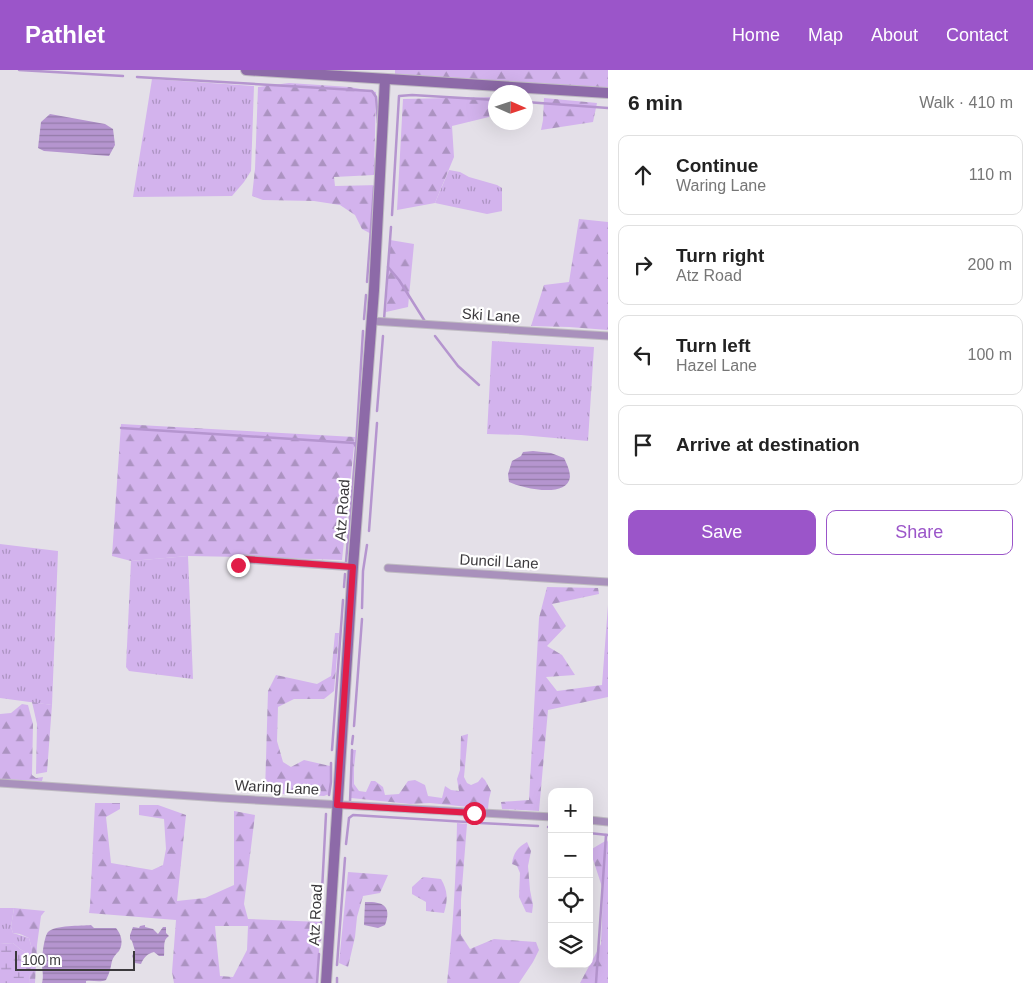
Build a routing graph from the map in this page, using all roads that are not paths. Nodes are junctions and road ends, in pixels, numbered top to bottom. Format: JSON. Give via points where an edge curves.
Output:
{"nodes":[{"id":1,"x":246,"y":70,"type":"edge"},
{"id":2,"x":385,"y":74,"type":"edge"},
{"id":3,"x":608,"y":93,"type":"edge"},
{"id":4,"x":372,"y":321,"type":"junction"},
{"id":5,"x":608,"y":336,"type":"edge"},
{"id":6,"x":238,"y":565,"type":"dead end"},
{"id":7,"x":353,"y":567,"type":"junction"},
{"id":8,"x":388,"y":568,"type":"dead end"},
{"id":9,"x":608,"y":582,"type":"edge"},
{"id":10,"x":0,"y":783,"type":"edge"},
{"id":11,"x":337,"y":805,"type":"junction"},
{"id":12,"x":548,"y":817,"type":"edge"},
{"id":13,"x":593,"y":820,"type":"edge"},
{"id":14,"x":608,"y":822,"type":"edge"},
{"id":15,"x":326,"y":983,"type":"edge"}],
"edges":[{"from":1,"to":2,"type":"street"},
{"from":2,"to":3,"type":"street"},
{"from":2,"to":4,"type":"street","name":"Atz Road"},
{"from":4,"to":5,"type":"street","name":"Ski Lane"},
{"from":4,"to":7,"type":"street","name":"Atz Road"},
{"from":6,"to":7,"type":"street","via":[[244,559]]},
{"from":7,"to":11,"type":"street","name":"Atz Road"},
{"from":8,"to":9,"type":"street","name":"Duncil Lane"},
{"from":10,"to":11,"type":"street","name":"Waring Lane"},
{"from":11,"to":12,"type":"street","name":"Waring Lane"},
{"from":11,"to":15,"type":"street","name":"Atz Road"},
{"from":13,"to":14,"type":"street"}]}
